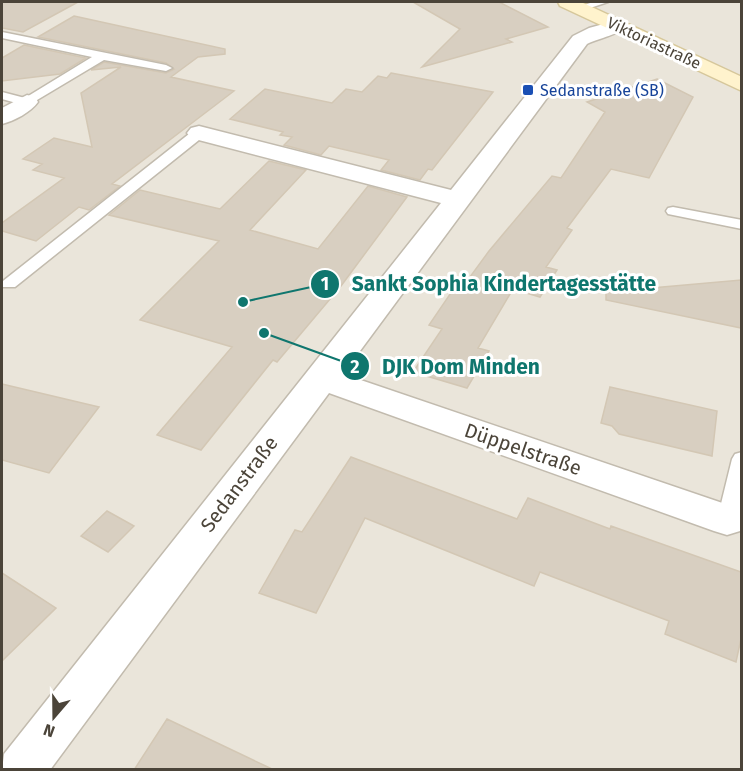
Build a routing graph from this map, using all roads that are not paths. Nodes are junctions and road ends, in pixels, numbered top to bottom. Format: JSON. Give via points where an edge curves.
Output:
{"nodes":[{"id":1,"x":603,"y":2,"type":"edge"},
{"id":2,"x":574,"y":5,"type":"edge"},
{"id":3,"x":618,"y":26,"type":"junction"},
{"id":4,"x":2,"y":34,"type":"edge"},
{"id":5,"x":102,"y":56,"type":"junction"},
{"id":6,"x":166,"y":69,"type":"dead end"},
{"id":7,"x":741,"y":85,"type":"edge"},
{"id":8,"x":2,"y":95,"type":"edge"},
{"id":9,"x":27,"y":102,"type":"junction"},
{"id":10,"x":2,"y":117,"type":"edge"},
{"id":11,"x":200,"y":134,"type":"joint"},
{"id":12,"x":457,"y":199,"type":"junction"},
{"id":13,"x":673,"y":211,"type":"dead end"},
{"id":14,"x":741,"y":225,"type":"edge"},
{"id":15,"x":9,"y":284,"type":"dead end"},
{"id":16,"x":320,"y":378,"type":"junction"},
{"id":17,"x":741,"y":459,"type":"edge"},
{"id":18,"x":727,"y":520,"type":"joint"},
{"id":19,"x":21,"y":770,"type":"edge"}],
"edges":[{"from":1,"to":2,"type":"lane"},
{"from":2,"to":3,"type":"main road","name":"Viktoriastraße"},
{"from":3,"to":7,"type":"main road","name":"Viktoriastraße"},
{"from":3,"to":12,"type":"street","name":"Sedanstraße","via":[[580,40]]},
{"from":4,"to":5,"type":"lane"},
{"from":5,"to":6,"type":"lane"},
{"from":5,"to":9,"type":"lane"},
{"from":8,"to":9,"type":"lane"},
{"from":9,"to":10,"type":"street"},
{"from":11,"to":12,"type":"street"},
{"from":11,"to":15,"type":"lane"},
{"from":12,"to":16,"type":"street","name":"Sedanstraße"},
{"from":13,"to":14,"type":"lane"},
{"from":16,"to":18,"type":"street","name":"Düppelstraße"},
{"from":16,"to":19,"type":"street","name":"Sedanstraße"},
{"from":17,"to":18,"type":"lane"}]}
